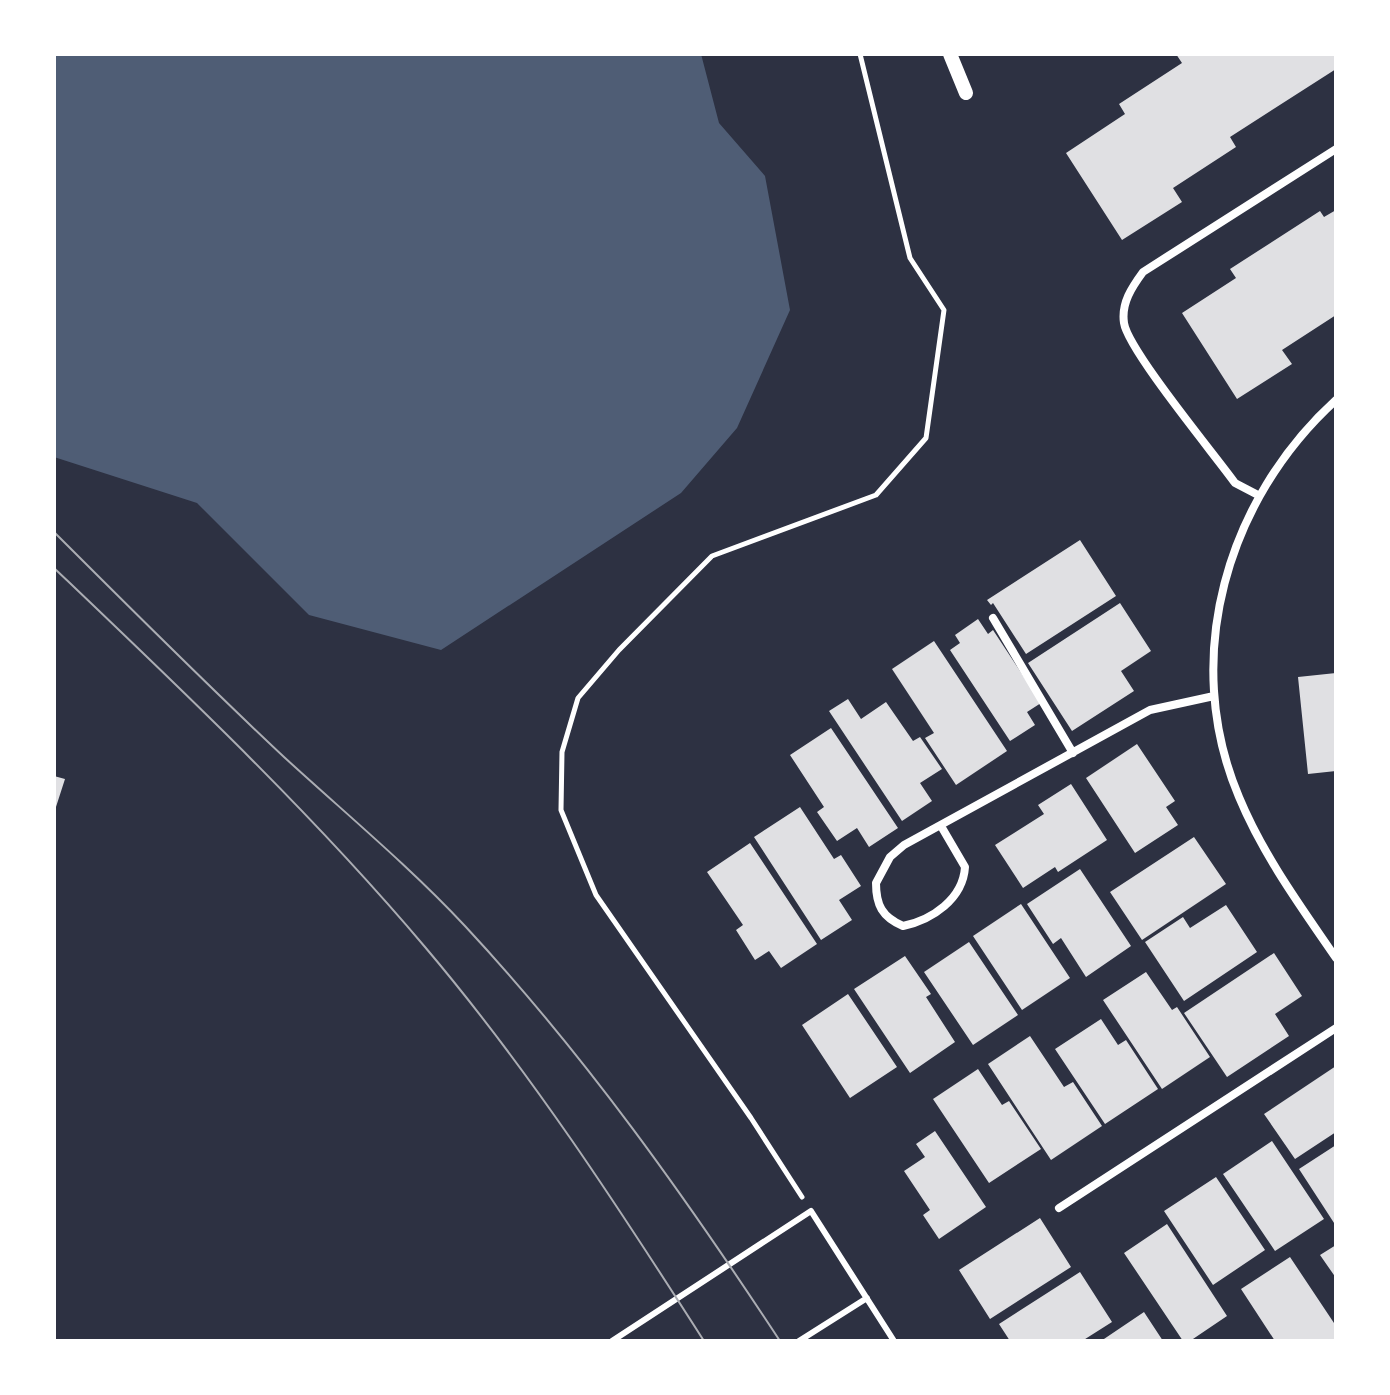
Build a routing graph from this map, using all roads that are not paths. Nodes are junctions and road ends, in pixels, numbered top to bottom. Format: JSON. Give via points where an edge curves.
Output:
{"nodes":[{"id":1,"x":950,"y":54,"type":"edge"},
{"id":2,"x":966,"y":93,"type":"dead end"},
{"id":3,"x":1336,"y":149,"type":"edge"},
{"id":4,"x":1336,"y":400,"type":"edge"},
{"id":5,"x":1258,"y":495,"type":"junction"},
{"id":6,"x":993,"y":618,"type":"dead end"},
{"id":7,"x":1214,"y":696,"type":"junction"},
{"id":8,"x":1073,"y":753,"type":"junction"},
{"id":9,"x":941,"y":826,"type":"junction"},
{"id":10,"x":1336,"y":958,"type":"edge"},
{"id":11,"x":1336,"y":1028,"type":"edge"},
{"id":12,"x":1059,"y":1208,"type":"dead end"},
{"id":13,"x":867,"y":1298,"type":"junction"},
{"id":14,"x":612,"y":1341,"type":"edge"},
{"id":15,"x":799,"y":1341,"type":"edge"},
{"id":16,"x":894,"y":1341,"type":"edge"}],
"edges":[{"from":1,"to":2,"type":"street"},
{"from":3,"to":5,"type":"street","via":[[1143,272],[1125,304],[1124,325],[1139,353],[1235,483]]},
{"from":4,"to":5,"type":"street","via":[[1278,462]]},
{"from":5,"to":7,"type":"street","via":[[1219,593]]},
{"from":6,"to":8,"type":"street"},
{"from":7,"to":8,"type":"street","via":[[1150,710]]},
{"from":7,"to":10,"type":"street","via":[[1239,798],[1261,843]]},
{"from":8,"to":9,"type":"street"},
{"from":9,"to":9,"type":"street","via":[[965,867],[960,889],[933,914],[903,926],[889,920],[881,910],[876,883],[890,857]]},
{"from":11,"to":12,"type":"street"},
{"from":13,"to":14,"type":"lane","via":[[811,1211]]},
{"from":13,"to":15,"type":"lane"},
{"from":13,"to":16,"type":"lane"}]}
